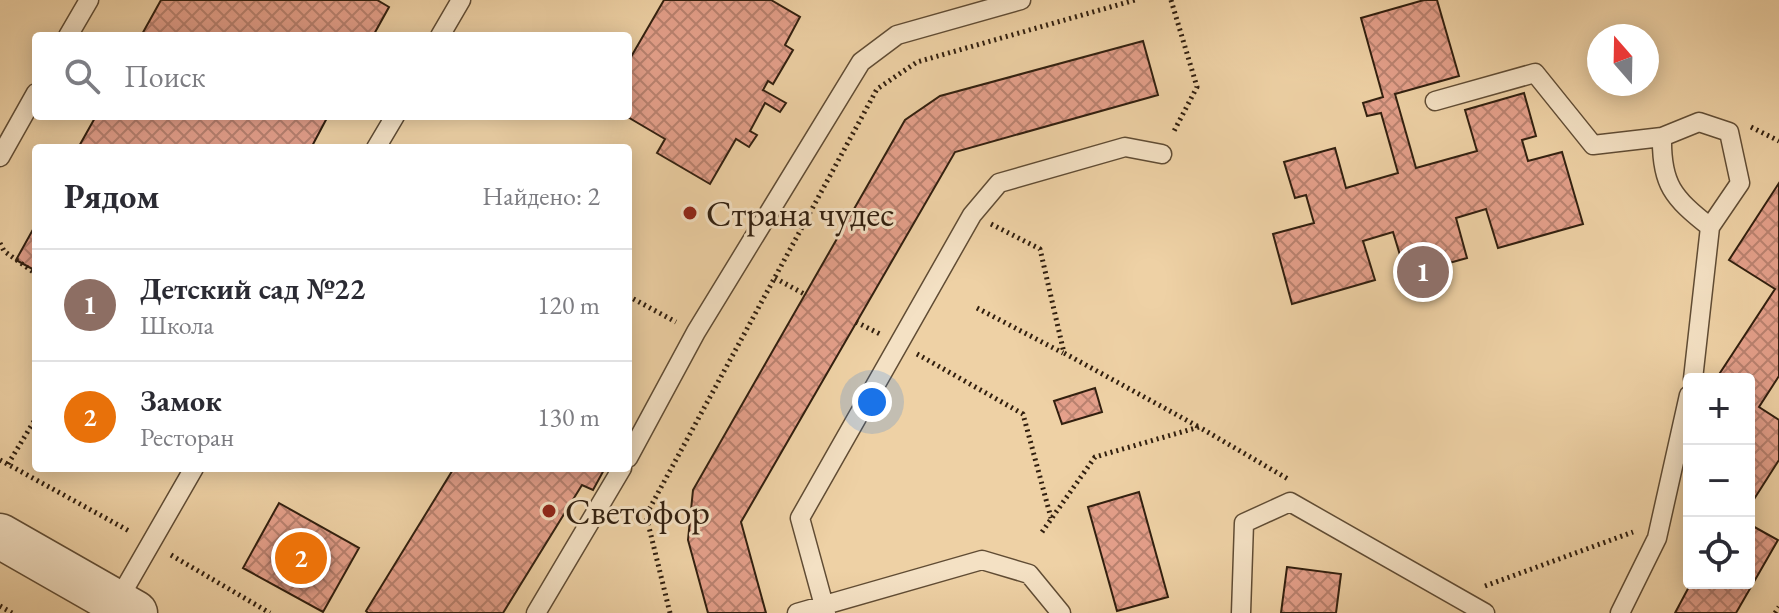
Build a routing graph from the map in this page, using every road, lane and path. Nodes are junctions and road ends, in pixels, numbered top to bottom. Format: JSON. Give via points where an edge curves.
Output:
{"nodes":[{"id":1,"x":89,"y":0,"type":"edge"},
{"id":2,"x":461,"y":0,"type":"edge"},
{"id":3,"x":1021,"y":0,"type":"edge"},
{"id":4,"x":1135,"y":0,"type":"edge"},
{"id":5,"x":1171,"y":0,"type":"edge"},
{"id":6,"x":70,"y":32,"type":"edge"},
{"id":7,"x":442,"y":32,"type":"edge"},
{"id":8,"x":32,"y":100,"type":"edge"},
{"id":9,"x":1435,"y":101,"type":"dead end"},
{"id":10,"x":393,"y":120,"type":"edge"},
{"id":11,"x":1662,"y":137,"type":"junction"},
{"id":12,"x":378,"y":144,"type":"edge"},
{"id":13,"x":1162,"y":154,"type":"joint"},
{"id":14,"x":0,"y":157,"type":"edge"},
{"id":15,"x":972,"y":215,"type":"junction"},
{"id":16,"x":1710,"y":227,"type":"junction"},
{"id":17,"x":0,"y":243,"type":"edge"},
{"id":18,"x":32,"y":271,"type":"edge"},
{"id":19,"x":774,"y":278,"type":"junction"},
{"id":20,"x":806,"y":295,"type":"dead end"},
{"id":21,"x":632,"y":298,"type":"edge"},
{"id":22,"x":977,"y":308,"type":"dead end"},
{"id":23,"x":696,"y":332,"type":"junction"},
{"id":24,"x":898,"y":343,"type":"junction"},
{"id":25,"x":1064,"y":353,"type":"junction"},
{"id":26,"x":1694,"y":373,"type":"edge"},
{"id":27,"x":1683,"y":421,"type":"edge"},
{"id":28,"x":32,"y":425,"type":"edge"},
{"id":29,"x":1199,"y":427,"type":"junction"},
{"id":30,"x":632,"y":451,"type":"edge"},
{"id":31,"x":0,"y":460,"type":"edge"},
{"id":32,"x":8,"y":464,"type":"junction"},
{"id":33,"x":192,"y":472,"type":"edge"},
{"id":34,"x":620,"y":472,"type":"edge"},
{"id":35,"x":1300,"y":486,"type":"dead end"},
{"id":36,"x":1052,"y":519,"type":"junction"},
{"id":37,"x":1660,"y":522,"type":"junction"},
{"id":38,"x":1042,"y":532,"type":"dead end"},
{"id":39,"x":0,"y":536,"type":"edge"},
{"id":40,"x":151,"y":543,"type":"junction"},
{"id":41,"x":1476,"y":589,"type":"dead end"},
{"id":42,"x":0,"y":606,"type":"edge"},
{"id":43,"x":1779,"y":607,"type":"edge"},
{"id":44,"x":126,"y":608,"type":"edge"},
{"id":45,"x":825,"y":609,"type":"edge"},
{"id":46,"x":12,"y":613,"type":"edge"},
{"id":47,"x":270,"y":613,"type":"edge"},
{"id":48,"x":536,"y":613,"type":"edge"},
{"id":49,"x":670,"y":613,"type":"edge"},
{"id":50,"x":797,"y":613,"type":"edge"},
{"id":51,"x":1061,"y":613,"type":"edge"},
{"id":52,"x":1241,"y":613,"type":"edge"},
{"id":53,"x":1485,"y":613,"type":"edge"},
{"id":54,"x":1620,"y":613,"type":"edge"},
{"id":55,"x":1775,"y":613,"type":"edge"}],
"edges":[{"from":1,"to":6,"type":"lane"},
{"from":2,"to":7,"type":"lane"},
{"from":3,"to":23,"type":"lane","via":[[897,35],[861,62]]},
{"from":4,"to":19,"type":"path","via":[[917,62],[877,89]]},
{"from":5,"to":13,"type":"path","via":[[1197,87]]},
{"from":8,"to":14,"type":"lane"},
{"from":9,"to":11,"type":"lane","via":[[1535,73],[1593,145]]},
{"from":10,"to":12,"type":"lane"},
{"from":11,"to":16,"type":"lane","via":[[1662,168],[1681,204]]},
{"from":11,"to":16,"type":"lane","via":[[1699,122],[1729,132],[1740,183]]},
{"from":13,"to":15,"type":"lane","via":[[1125,147],[999,183]]},
{"from":15,"to":24,"type":"lane"},
{"from":15,"to":25,"type":"path","via":[[1040,249]]},
{"from":16,"to":26,"type":"lane"},
{"from":17,"to":18,"type":"path"},
{"from":19,"to":20,"type":"path"},
{"from":19,"to":49,"type":"path","via":[[646,515]]},
{"from":21,"to":23,"type":"path"},
{"from":22,"to":25,"type":"path"},
{"from":23,"to":30,"type":"lane"},
{"from":24,"to":36,"type":"path","via":[[1023,414]]},
{"from":24,"to":45,"type":"lane","via":[[800,518]]},
{"from":25,"to":29,"type":"path"},
{"from":27,"to":37,"type":"lane"},
{"from":28,"to":32,"type":"path"},
{"from":29,"to":35,"type":"path"},
{"from":29,"to":36,"type":"path","via":[[1095,457]]},
{"from":31,"to":32,"type":"path"},
{"from":32,"to":40,"type":"path"},
{"from":33,"to":40,"type":"lane"},
{"from":34,"to":48,"type":"lane"},
{"from":36,"to":38,"type":"path"},
{"from":37,"to":41,"type":"path"},
{"from":37,"to":54,"type":"lane"},
{"from":39,"to":44,"type":"street"},
{"from":40,"to":44,"type":"lane"},
{"from":40,"to":47,"type":"path"},
{"from":42,"to":46,"type":"path"},
{"from":43,"to":55,"type":"path"},
{"from":45,"to":50,"type":"lane"},
{"from":45,"to":51,"type":"lane","via":[[982,560],[1029,574]]},
{"from":52,"to":53,"type":"lane","via":[[1244,523],[1290,502]]}]}
